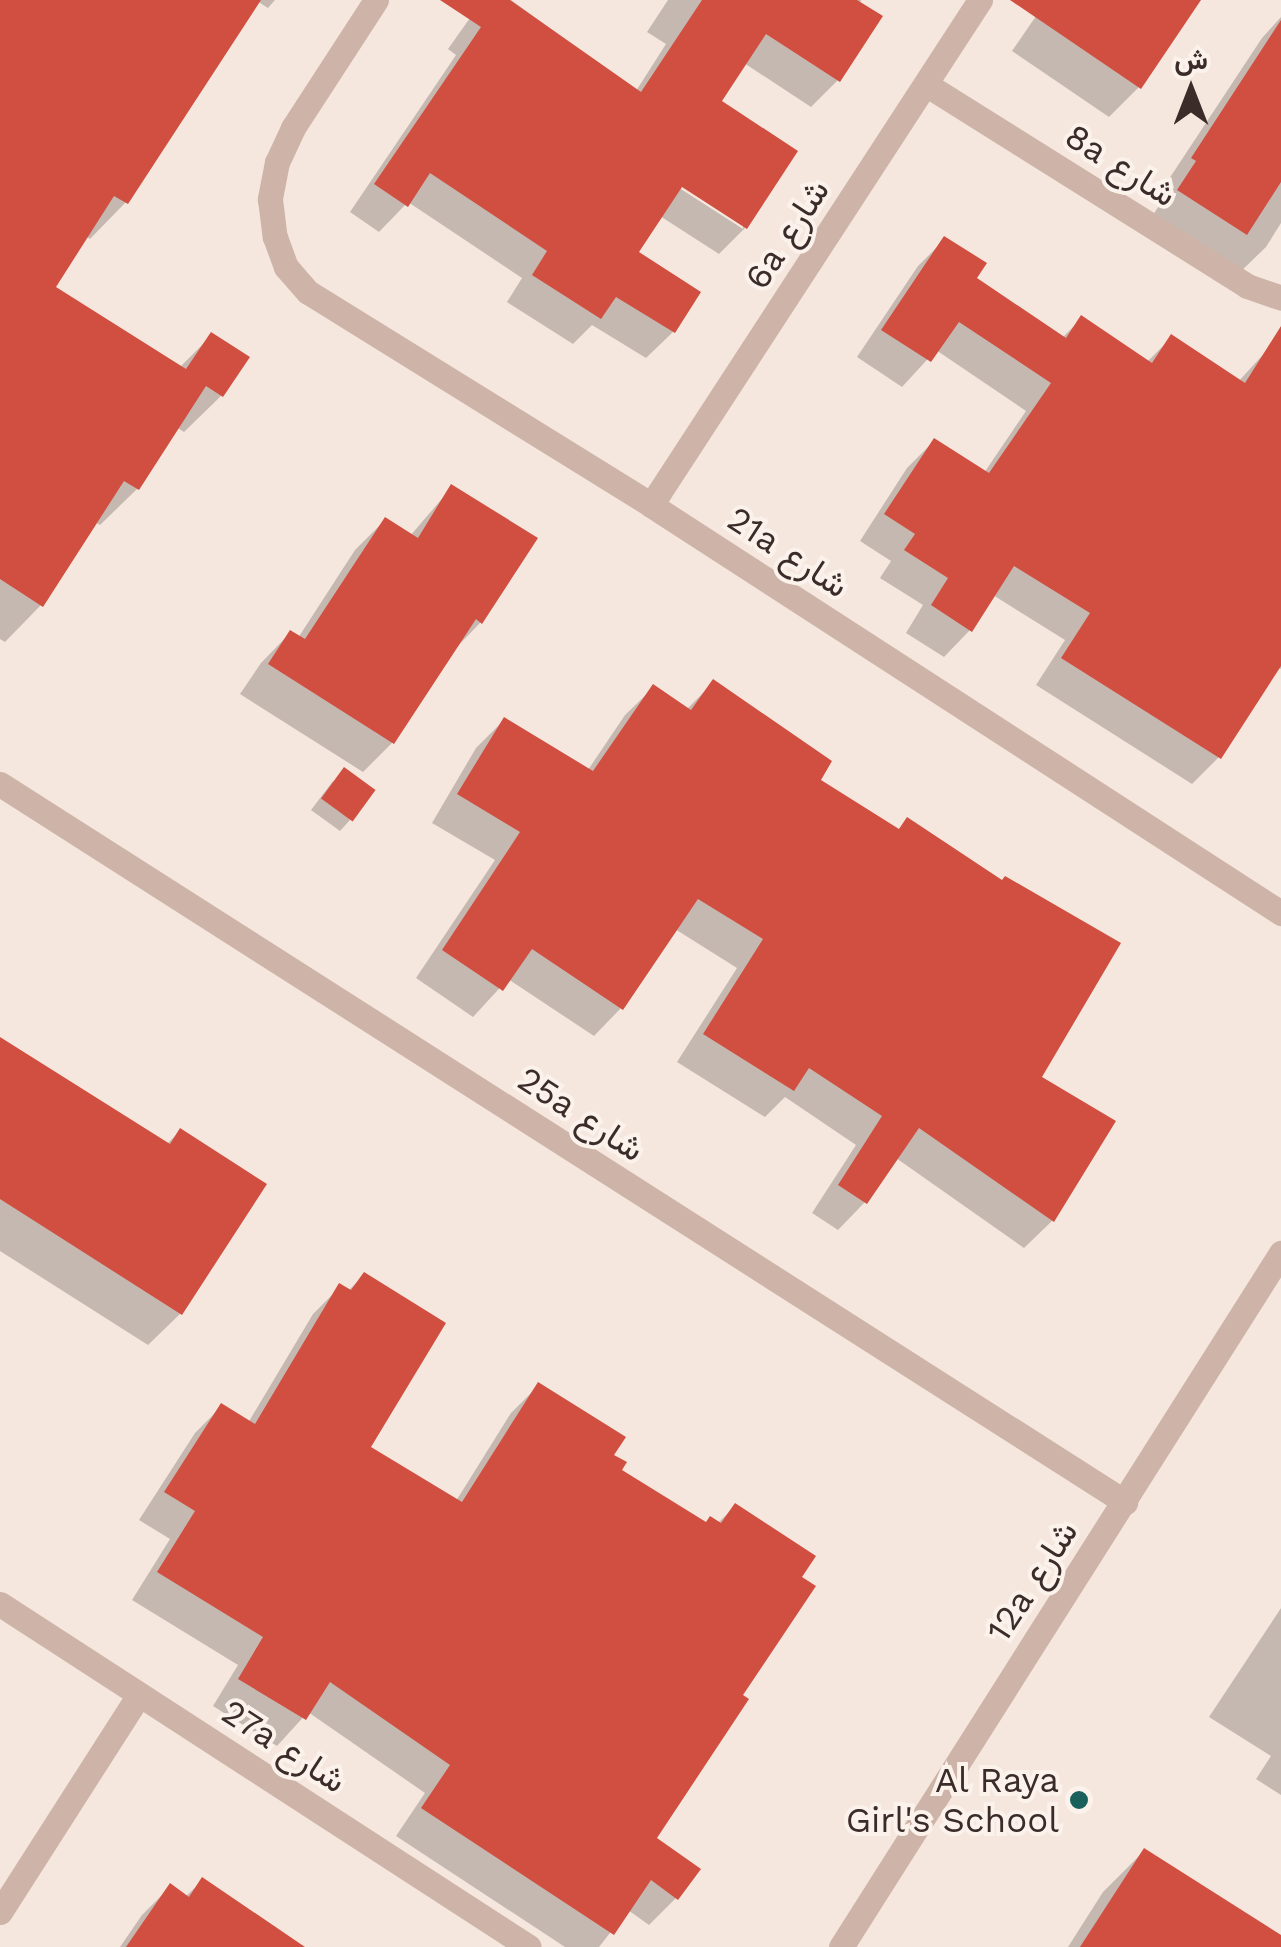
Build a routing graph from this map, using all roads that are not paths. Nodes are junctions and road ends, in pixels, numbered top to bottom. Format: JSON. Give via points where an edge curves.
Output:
{"nodes":[{"id":1,"x":376,"y":0,"type":"edge"},
{"id":2,"x":980,"y":0,"type":"edge"},
{"id":3,"x":927,"y":85,"type":"junction"},
{"id":4,"x":1281,"y":298,"type":"edge"},
{"id":5,"x":651,"y":505,"type":"junction"},
{"id":6,"x":0,"y":784,"type":"edge"},
{"id":7,"x":1281,"y":913,"type":"edge"},
{"id":8,"x":1281,"y":1253,"type":"edge"},
{"id":9,"x":1125,"y":1502,"type":"junction"},
{"id":10,"x":0,"y":1604,"type":"edge"},
{"id":11,"x":140,"y":1694,"type":"junction"},
{"id":12,"x":0,"y":1912,"type":"edge"},
{"id":13,"x":529,"y":1947,"type":"edge"},
{"id":14,"x":841,"y":1947,"type":"edge"}],
"edges":[{"from":1,"to":5,"type":"street","name":"21a شارع","via":[[276,162],[270,199],[286,268],[308,292]]},
{"from":2,"to":3,"type":"street","name":"6a شارع"},
{"from":3,"to":4,"type":"street","name":"8a شارع","via":[[1247,286]]},
{"from":3,"to":5,"type":"street","name":"6a شارع"},
{"from":5,"to":7,"type":"street","name":"21a شارع"},
{"from":6,"to":9,"type":"street","name":"25a شارع"},
{"from":8,"to":9,"type":"street","name":"12a شارع"},
{"from":9,"to":14,"type":"street","name":"12a شارع"},
{"from":10,"to":11,"type":"street","name":"27a شارع"},
{"from":11,"to":12,"type":"street"},
{"from":11,"to":13,"type":"street","name":"27a شارع"}]}
